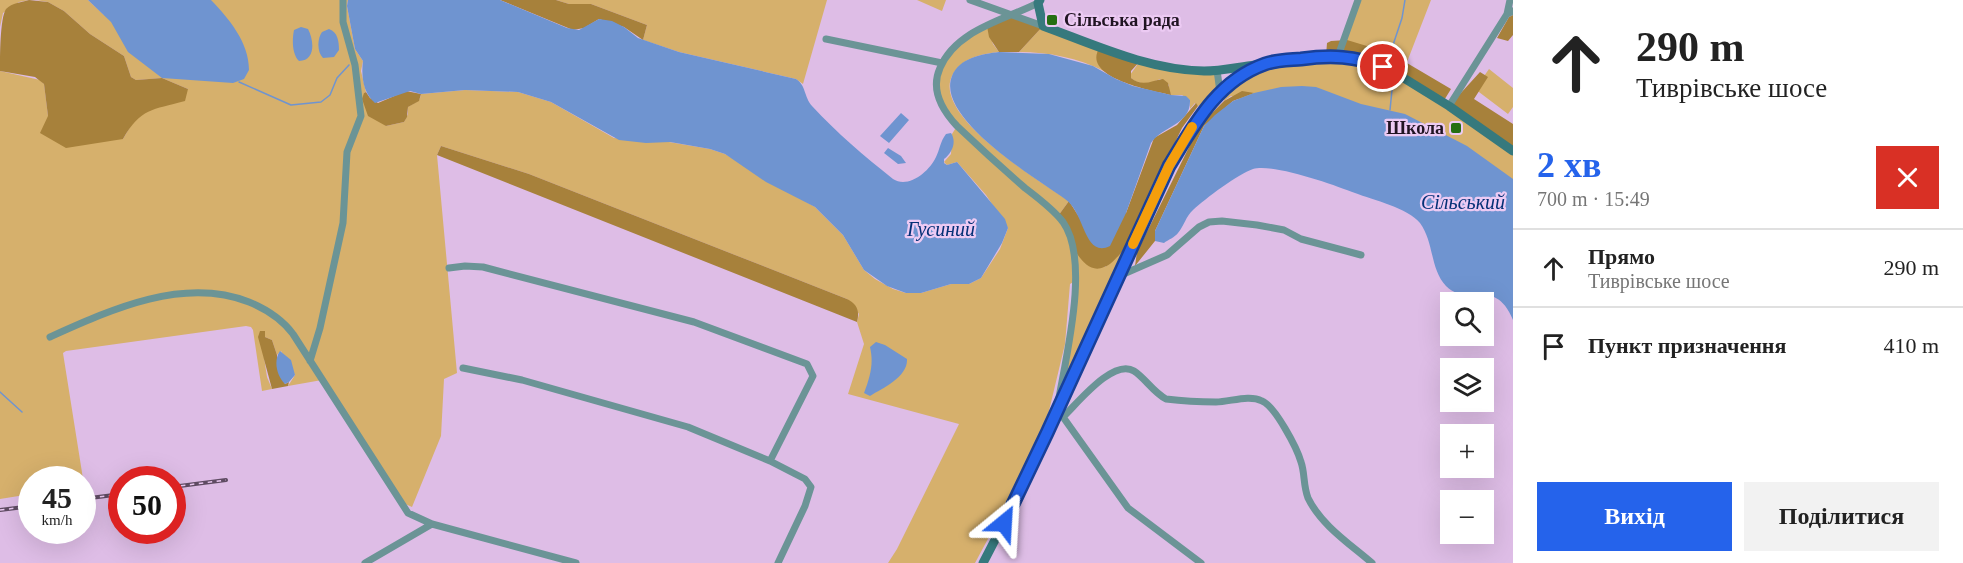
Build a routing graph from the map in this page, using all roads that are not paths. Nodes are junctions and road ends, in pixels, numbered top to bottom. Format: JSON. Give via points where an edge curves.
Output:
{"nodes":[{"id":1,"x":343,"y":0,"type":"edge"},
{"id":2,"x":970,"y":0,"type":"edge"},
{"id":3,"x":1358,"y":0,"type":"edge"},
{"id":4,"x":1510,"y":0,"type":"edge"},
{"id":5,"x":1039,"y":2,"type":"edge"},
{"id":6,"x":1510,"y":12,"type":"edge"},
{"id":7,"x":1012,"y":16,"type":"junction"},
{"id":8,"x":1043,"y":26,"type":"junction"},
{"id":9,"x":826,"y":39,"type":"dead end"},
{"id":10,"x":1338,"y":56,"type":"junction"},
{"id":11,"x":942,"y":63,"type":"junction"},
{"id":12,"x":1267,"y":63,"type":"junction"},
{"id":13,"x":1217,"y":70,"type":"junction"},
{"id":14,"x":1220,"y":93,"type":"junction"},
{"id":15,"x":1449,"y":106,"type":"junction"},
{"id":16,"x":1513,"y":151,"type":"edge"},
{"id":17,"x":1361,"y":255,"type":"dead end"},
{"id":18,"x":449,"y":268,"type":"dead end"},
{"id":19,"x":1119,"y":276,"type":"junction"},
{"id":20,"x":50,"y":337,"type":"dead end"},
{"id":21,"x":310,"y":361,"type":"junction"},
{"id":22,"x":463,"y":368,"type":"dead end"},
{"id":23,"x":1059,"y":416,"type":"junction"},
{"id":24,"x":770,"y":460,"type":"junction"},
{"id":25,"x":432,"y":524,"type":"junction"},
{"id":26,"x":365,"y":563,"type":"edge"},
{"id":27,"x":576,"y":563,"type":"edge"},
{"id":28,"x":778,"y":563,"type":"edge"},
{"id":29,"x":983,"y":563,"type":"edge"},
{"id":30,"x":1201,"y":563,"type":"edge"},
{"id":31,"x":1372,"y":563,"type":"edge"}],
"edges":[{"from":1,"to":21,"type":"street","via":[[343,22],[356,72],[361,116],[347,152],[343,223]]},
{"from":2,"to":7,"type":"street"},
{"from":3,"to":10,"type":"street"},
{"from":4,"to":6,"type":"street"},
{"from":5,"to":7,"type":"street"},
{"from":5,"to":8,"type":"main road"},
{"from":6,"to":15,"type":"street"},
{"from":7,"to":8,"type":"street"},
{"from":7,"to":11,"type":"street","via":[[961,40]]},
{"from":8,"to":13,"type":"main road","via":[[1156,65]]},
{"from":9,"to":11,"type":"street"},
{"from":10,"to":12,"type":"main road"},
{"from":10,"to":15,"type":"main road","via":[[1383,67]]},
{"from":11,"to":23,"type":"street","via":[[936,89],[950,118],[1058,216],[1071,236],[1076,280]]},
{"from":12,"to":13,"type":"main road"},
{"from":12,"to":14,"type":"main road","via":[[1247,72]]},
{"from":13,"to":14,"type":"street"},
{"from":14,"to":19,"type":"main road","via":[[1201,114],[1169,166]]},
{"from":15,"to":16,"type":"main road"},
{"from":17,"to":19,"type":"street","via":[[1301,239],[1284,230],[1209,222],[1198,226],[1167,255]]},
{"from":18,"to":24,"type":"street","via":[[483,267],[686,320],[807,364],[813,376]]},
{"from":19,"to":23,"type":"main road"},
{"from":20,"to":21,"type":"street","via":[[136,303],[172,295],[214,293],[241,299],[273,315],[289,328]]},
{"from":21,"to":25,"type":"street","via":[[408,513]]},
{"from":22,"to":24,"type":"street","via":[[522,380],[688,427]]},
{"from":23,"to":29,"type":"main road"},
{"from":23,"to":30,"type":"street","via":[[1128,508]]},
{"from":23,"to":31,"type":"street","via":[[1108,374],[1126,368],[1166,399],[1263,401],[1295,445],[1309,499],[1329,526]]},
{"from":24,"to":28,"type":"street","via":[[805,478],[811,487]]},
{"from":25,"to":26,"type":"street"},
{"from":25,"to":27,"type":"street"}]}
